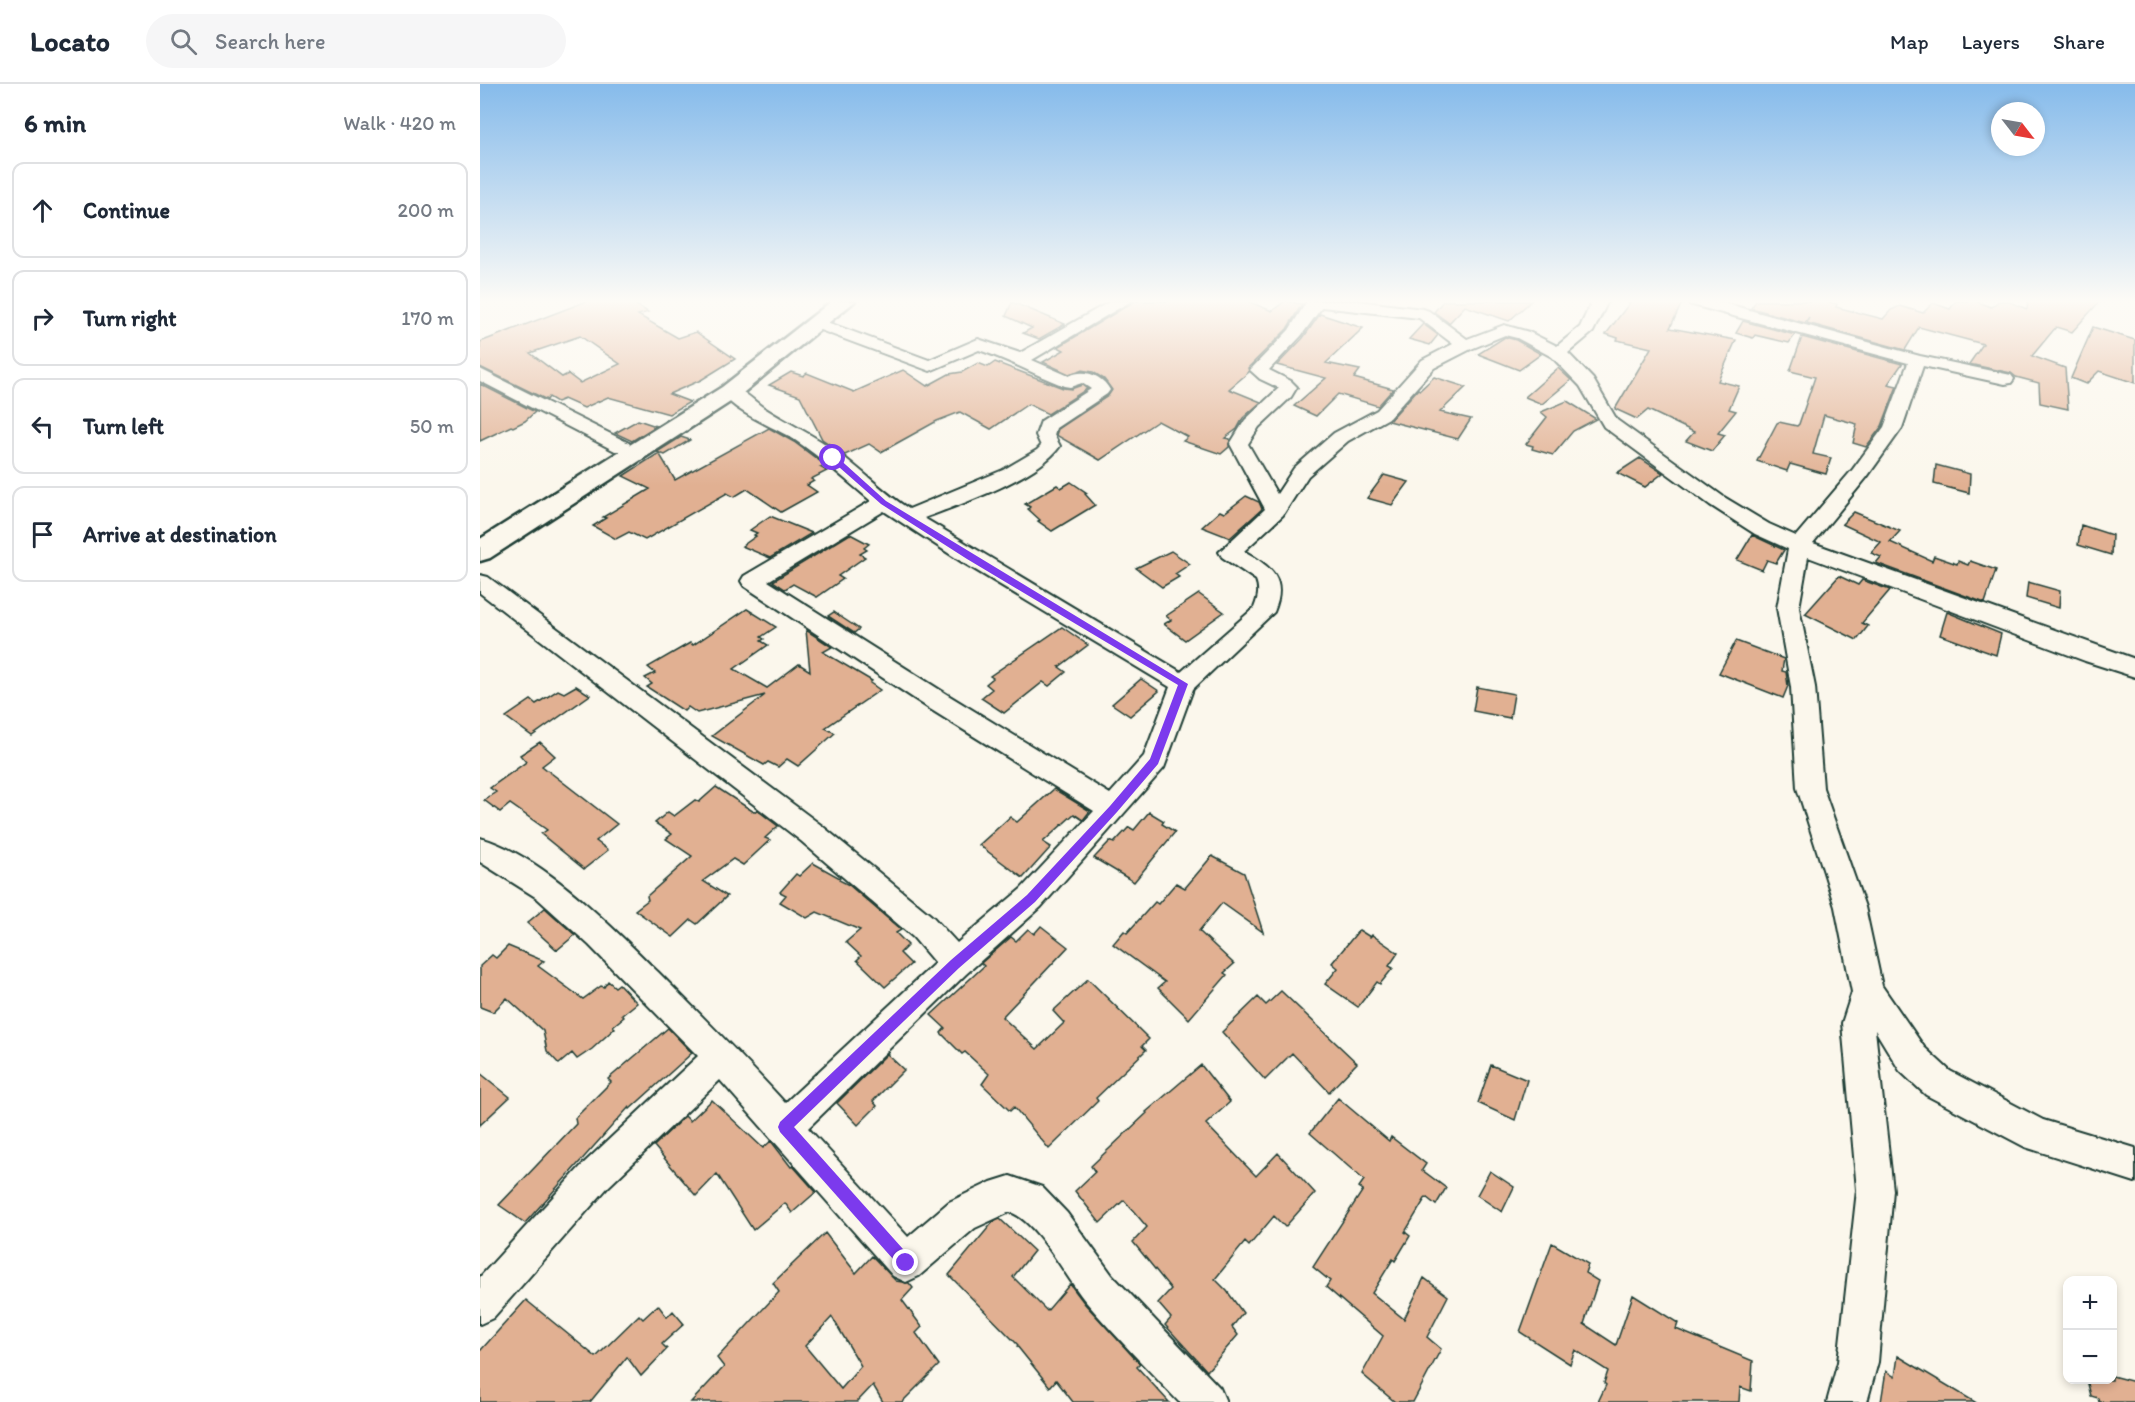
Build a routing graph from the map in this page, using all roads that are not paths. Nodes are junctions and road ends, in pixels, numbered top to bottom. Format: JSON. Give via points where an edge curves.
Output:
{"nodes":[{"id":1,"x":747,"y":363,"type":"edge"},
{"id":2,"x":768,"y":363,"type":"edge"},
{"id":3,"x":921,"y":363,"type":"edge"},
{"id":4,"x":938,"y":363,"type":"edge"},
{"id":5,"x":1025,"y":363,"type":"edge"},
{"id":6,"x":1266,"y":363,"type":"edge"},
{"id":7,"x":1431,"y":363,"type":"edge"},
{"id":8,"x":1567,"y":363,"type":"edge"},
{"id":9,"x":1916,"y":363,"type":"edge"},
{"id":10,"x":1929,"y":363,"type":"edge"},
{"id":11,"x":480,"y":374,"type":"edge"},
{"id":12,"x":2005,"y":379,"type":"dead end"},
{"id":13,"x":730,"y":392,"type":"junction"},
{"id":14,"x":622,"y":447,"type":"junction"},
{"id":15,"x":884,"y":502,"type":"junction"},
{"id":16,"x":1275,"y":510,"type":"junction"},
{"id":17,"x":908,"y":517,"type":"junction"},
{"id":18,"x":480,"y":536,"type":"edge"},
{"id":19,"x":1799,"y":546,"type":"junction"},
{"id":20,"x":480,"y":552,"type":"edge"},
{"id":21,"x":480,"y":582,"type":"edge"},
{"id":22,"x":2135,"y":668,"type":"edge"},
{"id":23,"x":1183,"y":684,"type":"junction"},
{"id":24,"x":1113,"y":809,"type":"junction"},
{"id":25,"x":484,"y":854,"type":"edge"},
{"id":26,"x":955,"y":964,"type":"junction"},
{"id":27,"x":1868,"y":992,"type":"junction"},
{"id":28,"x":721,"y":1057,"type":"junction"},
{"id":29,"x":785,"y":1127,"type":"junction"},
{"id":30,"x":2135,"y":1166,"type":"edge"},
{"id":31,"x":480,"y":1305,"type":"edge"},
{"id":32,"x":1206,"y":1402,"type":"edge"},
{"id":33,"x":1847,"y":1402,"type":"edge"}],
"edges":[{"from":1,"to":14,"type":"main road"},
{"from":2,"to":13,"type":"main road"},
{"from":3,"to":4,"type":"street","via":[[930,366]]},
{"from":5,"to":17,"type":"street","via":[[1070,382],[1082,376],[1101,390],[1048,425],[1045,435],[1051,446],[1040,459]]},
{"from":6,"to":16,"type":"street","via":[[1259,370],[1288,387],[1252,424],[1239,444]]},
{"from":7,"to":16,"type":"street","via":[[1383,414],[1341,436],[1301,472]]},
{"from":8,"to":19,"type":"street","via":[[1587,383],[1610,423],[1716,501]]},
{"from":9,"to":19,"type":"street","via":[[1893,428]]},
{"from":10,"to":12,"type":"street"},
{"from":11,"to":14,"type":"street"},
{"from":13,"to":15,"type":"street","via":[[833,458]]},
{"from":13,"to":20,"type":"main road"},
{"from":14,"to":18,"type":"main road"},
{"from":15,"to":17,"type":"street"},
{"from":15,"to":24,"type":"street","via":[[752,581]]},
{"from":16,"to":23,"type":"street","via":[[1230,552],[1259,571],[1269,583],[1271,597],[1263,612]]},
{"from":17,"to":23,"type":"street"},
{"from":19,"to":22,"type":"street"},
{"from":19,"to":27,"type":"street","via":[[1788,609],[1803,687],[1810,788],[1850,907]]},
{"from":21,"to":26,"type":"street","via":[[811,833],[923,927]]},
{"from":23,"to":24,"type":"street","via":[[1155,761]]},
{"from":24,"to":26,"type":"street","via":[[1031,898]]},
{"from":25,"to":28,"type":"street","via":[[547,889],[600,935]]},
{"from":26,"to":29,"type":"street"},
{"from":27,"to":30,"type":"street","via":[[1912,1059],[1938,1083],[2037,1135]]},
{"from":27,"to":33,"type":"street","via":[[1858,1023],[1875,1190],[1858,1362]]},
{"from":28,"to":29,"type":"street"},
{"from":28,"to":31,"type":"street","via":[[596,1175]]},
{"from":29,"to":32,"type":"street","via":[[906,1263],[962,1215],[991,1200],[1010,1194],[1029,1200],[1054,1226],[1099,1288]]}]}
